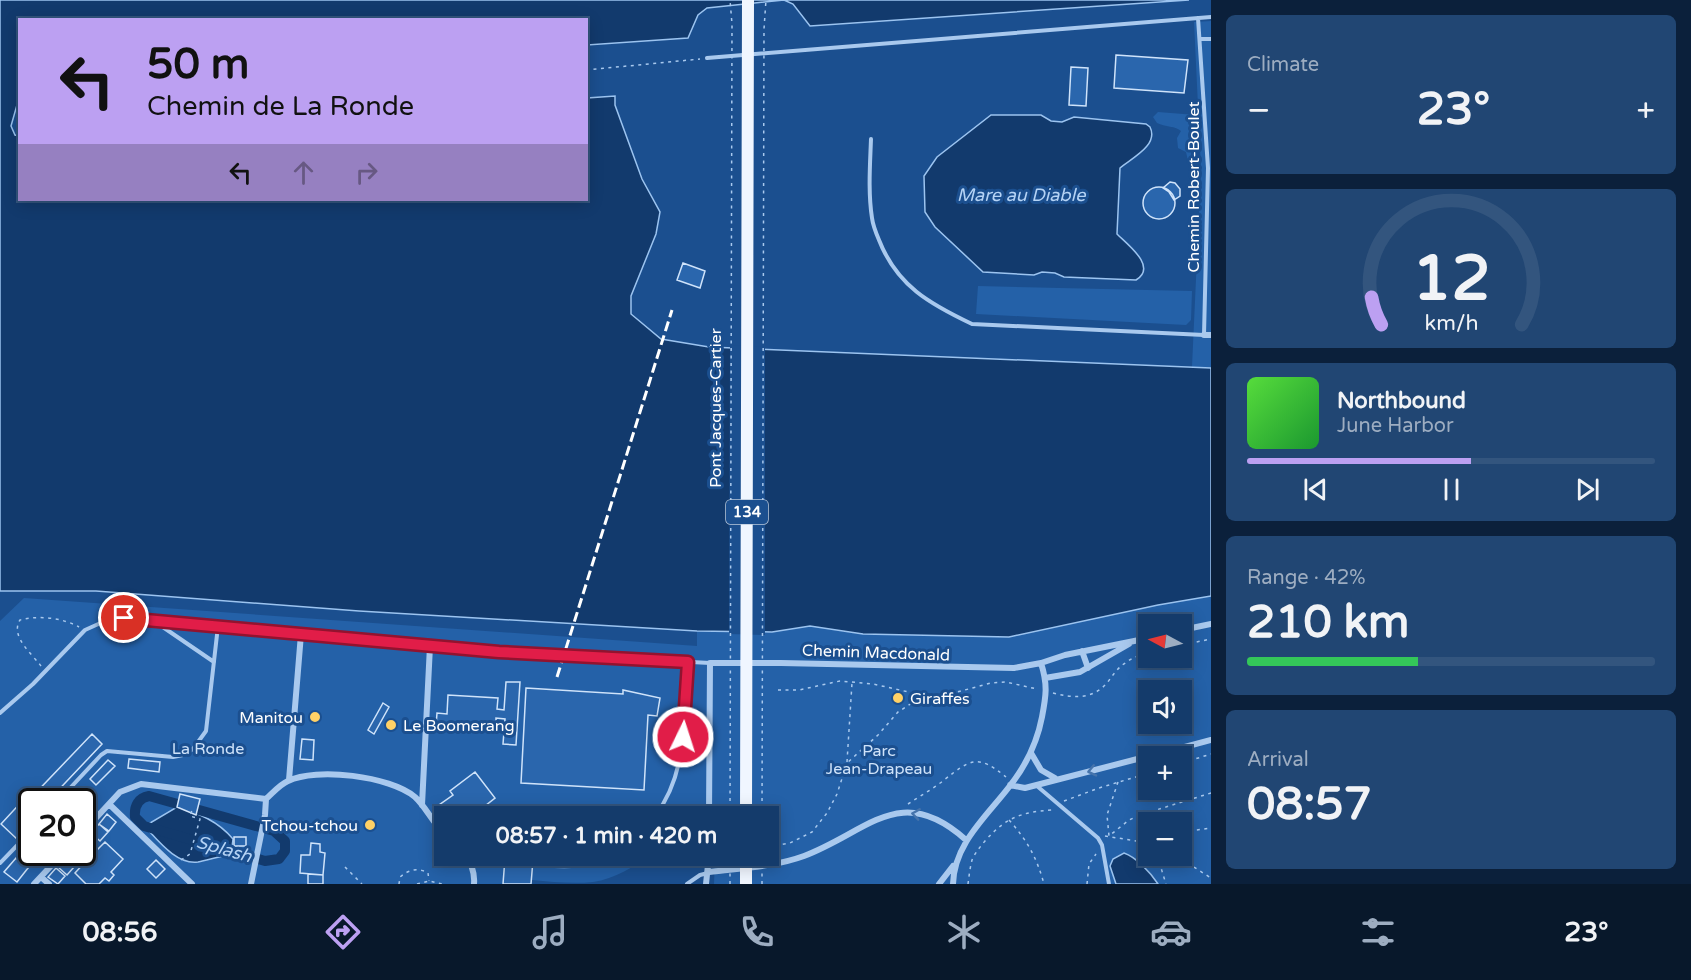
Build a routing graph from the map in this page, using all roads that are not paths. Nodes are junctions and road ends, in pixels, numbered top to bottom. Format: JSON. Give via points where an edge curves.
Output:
{"nodes":[{"id":1,"x":748,"y":0,"type":"edge"},
{"id":2,"x":1211,"y":17,"type":"edge"},
{"id":3,"x":1197,"y":18,"type":"junction"},
{"id":4,"x":1200,"y":39,"type":"junction"},
{"id":5,"x":1211,"y":39,"type":"edge"},
{"id":6,"x":707,"y":58,"type":"road end"},
{"id":7,"x":871,"y":140,"type":"dead end"},
{"id":8,"x":1209,"y":224,"type":"edge"},
{"id":9,"x":1207,"y":335,"type":"edge"},
{"id":10,"x":153,"y":621,"type":"junction"},
{"id":11,"x":1211,"y":624,"type":"edge"},
{"id":12,"x":219,"y":626,"type":"junction"},
{"id":13,"x":1192,"y":628,"type":"edge"},
{"id":14,"x":301,"y":634,"type":"junction"},
{"id":15,"x":1138,"y":640,"type":"edge"},
{"id":16,"x":1135,"y":641,"type":"junction"},
{"id":17,"x":430,"y":646,"type":"junction"},
{"id":18,"x":1082,"y":651,"type":"junction"},
{"id":19,"x":214,"y":662,"type":"junction"},
{"id":20,"x":688,"y":662,"type":"junction"},
{"id":21,"x":710,"y":663,"type":"junction"},
{"id":22,"x":1041,"y":663,"type":"junction"},
{"id":23,"x":1088,"y":668,"type":"junction"},
{"id":24,"x":1045,"y":678,"type":"junction"},
{"id":25,"x":0,"y":713,"type":"edge"},
{"id":26,"x":1211,"y":740,"type":"edge"},
{"id":27,"x":1188,"y":746,"type":"edge"},
{"id":28,"x":1031,"y":753,"type":"junction"},
{"id":29,"x":1138,"y":759,"type":"edge"},
{"id":30,"x":1055,"y":778,"type":"junction"},
{"id":31,"x":290,"y":780,"type":"junction"},
{"id":32,"x":1010,"y":785,"type":"junction"},
{"id":33,"x":1036,"y":785,"type":"junction"},
{"id":34,"x":70,"y":788,"type":"edge"},
{"id":35,"x":266,"y":799,"type":"junction"},
{"id":36,"x":109,"y":804,"type":"junction"},
{"id":37,"x":422,"y":805,"type":"junction"},
{"id":38,"x":662,"y":806,"type":"edge"},
{"id":39,"x":709,"y":806,"type":"edge"},
{"id":40,"x":746,"y":806,"type":"edge"},
{"id":41,"x":96,"y":818,"type":"edge"},
{"id":42,"x":434,"y":823,"type":"edge"},
{"id":43,"x":966,"y":840,"type":"junction"},
{"id":44,"x":18,"y":844,"type":"edge"},
{"id":45,"x":0,"y":863,"type":"edge"},
{"id":46,"x":954,"y":865,"type":"junction"},
{"id":47,"x":51,"y":866,"type":"edge"},
{"id":48,"x":472,"y":866,"type":"edge"},
{"id":49,"x":552,"y":866,"type":"edge"},
{"id":50,"x":576,"y":866,"type":"edge"},
{"id":51,"x":709,"y":866,"type":"edge"},
{"id":52,"x":746,"y":866,"type":"edge"},
{"id":53,"x":709,"y":872,"type":"junction"},
{"id":54,"x":41,"y":877,"type":"junction"},
{"id":55,"x":185,"y":878,"type":"junction"},
{"id":56,"x":34,"y":884,"type":"edge"},
{"id":57,"x":49,"y":884,"type":"edge"},
{"id":58,"x":180,"y":884,"type":"edge"},
{"id":59,"x":192,"y":884,"type":"edge"},
{"id":60,"x":250,"y":884,"type":"edge"},
{"id":61,"x":474,"y":884,"type":"edge"},
{"id":62,"x":687,"y":884,"type":"edge"},
{"id":63,"x":706,"y":884,"type":"edge"},
{"id":64,"x":746,"y":884,"type":"edge"},
{"id":65,"x":939,"y":884,"type":"edge"},
{"id":66,"x":953,"y":884,"type":"edge"},
{"id":67,"x":1109,"y":884,"type":"edge"}],
"edges":[{"from":1,"to":40,"type":"main road","name":"Pont Jacques-Cartier","number":"134","bridge":true},
{"from":2,"to":3,"type":"lane"},
{"from":3,"to":4,"type":"lane","name":"Chemin Robert-Boulet"},
{"from":3,"to":6,"type":"lane"},
{"from":4,"to":5,"type":"lane"},
{"from":4,"to":8,"type":"lane","name":"Chemin Robert-Boulet"},
{"from":7,"to":9,"type":"lane","via":[[869,196],[872,221],[882,247],[910,289],[940,309],[972,324]]},
{"from":8,"to":9,"type":"lane","name":"Chemin Robert-Boulet"},
{"from":10,"to":12,"type":"lane"},
{"from":10,"to":19,"type":"lane"},
{"from":10,"to":25,"type":"lane","via":[[124,618],[85,630]]},
{"from":11,"to":13,"type":"street"},
{"from":12,"to":14,"type":"lane"},
{"from":12,"to":19,"type":"lane"},
{"from":14,"to":17,"type":"lane"},
{"from":14,"to":31,"type":"street"},
{"from":15,"to":16,"type":"street","name":"Chemin Macdonald"},
{"from":16,"to":18,"type":"street","name":"Chemin Macdonald"},
{"from":16,"to":23,"type":"street","name":"Chemin Macdonald"},
{"from":17,"to":20,"type":"lane"},
{"from":17,"to":37,"type":"street"},
{"from":18,"to":22,"type":"street","name":"Chemin Macdonald"},
{"from":18,"to":23,"type":"street"},
{"from":19,"to":34,"type":"lane","via":[[206,731],[193,749],[173,757],[107,751]]},
{"from":20,"to":21,"type":"lane"},
{"from":20,"to":38,"type":"lane","via":[[681,757]]},
{"from":21,"to":22,"type":"street","name":"Chemin Macdonald","via":[[1014,668]]},
{"from":21,"to":39,"type":"street"},
{"from":22,"to":24,"type":"street"},
{"from":23,"to":24,"type":"street","name":"Chemin Macdonald"},
{"from":24,"to":28,"type":"street","via":[[1047,692]]},
{"from":26,"to":27,"type":"street"},
{"from":28,"to":30,"type":"street","via":[[1041,770]]},
{"from":28,"to":32,"type":"street"},
{"from":29,"to":30,"type":"street","one_way":true},
{"from":30,"to":33,"type":"street"},
{"from":31,"to":35,"type":"street"},
{"from":31,"to":37,"type":"street","via":[[349,774],[365,777],[401,789]]},
{"from":32,"to":33,"type":"street"},
{"from":32,"to":43,"type":"street"},
{"from":33,"to":67,"type":"lane","via":[[1098,837]]},
{"from":35,"to":36,"type":"street","via":[[141,784],[120,792]]},
{"from":35,"to":60,"type":"street"},
{"from":36,"to":41,"type":"street"},
{"from":36,"to":55,"type":"street"},
{"from":37,"to":42,"type":"street"},
{"from":43,"to":46,"type":"street"},
{"from":43,"to":53,"type":"street","one_way":true,"via":[[933,817],[897,812],[789,861]]},
{"from":44,"to":45,"type":"lane"},
{"from":46,"to":65,"type":"street"},
{"from":46,"to":66,"type":"street"},
{"from":47,"to":54,"type":"street"},
{"from":48,"to":61,"type":"street"},
{"from":49,"to":50,"type":"lane"},
{"from":51,"to":53,"type":"street"},
{"from":52,"to":64,"type":"main road","bridge":true},
{"from":53,"to":62,"type":"lane"},
{"from":53,"to":63,"type":"street"},
{"from":54,"to":56,"type":"street"},
{"from":54,"to":57,"type":"street"},
{"from":55,"to":58,"type":"street"},
{"from":55,"to":59,"type":"street"}]}
